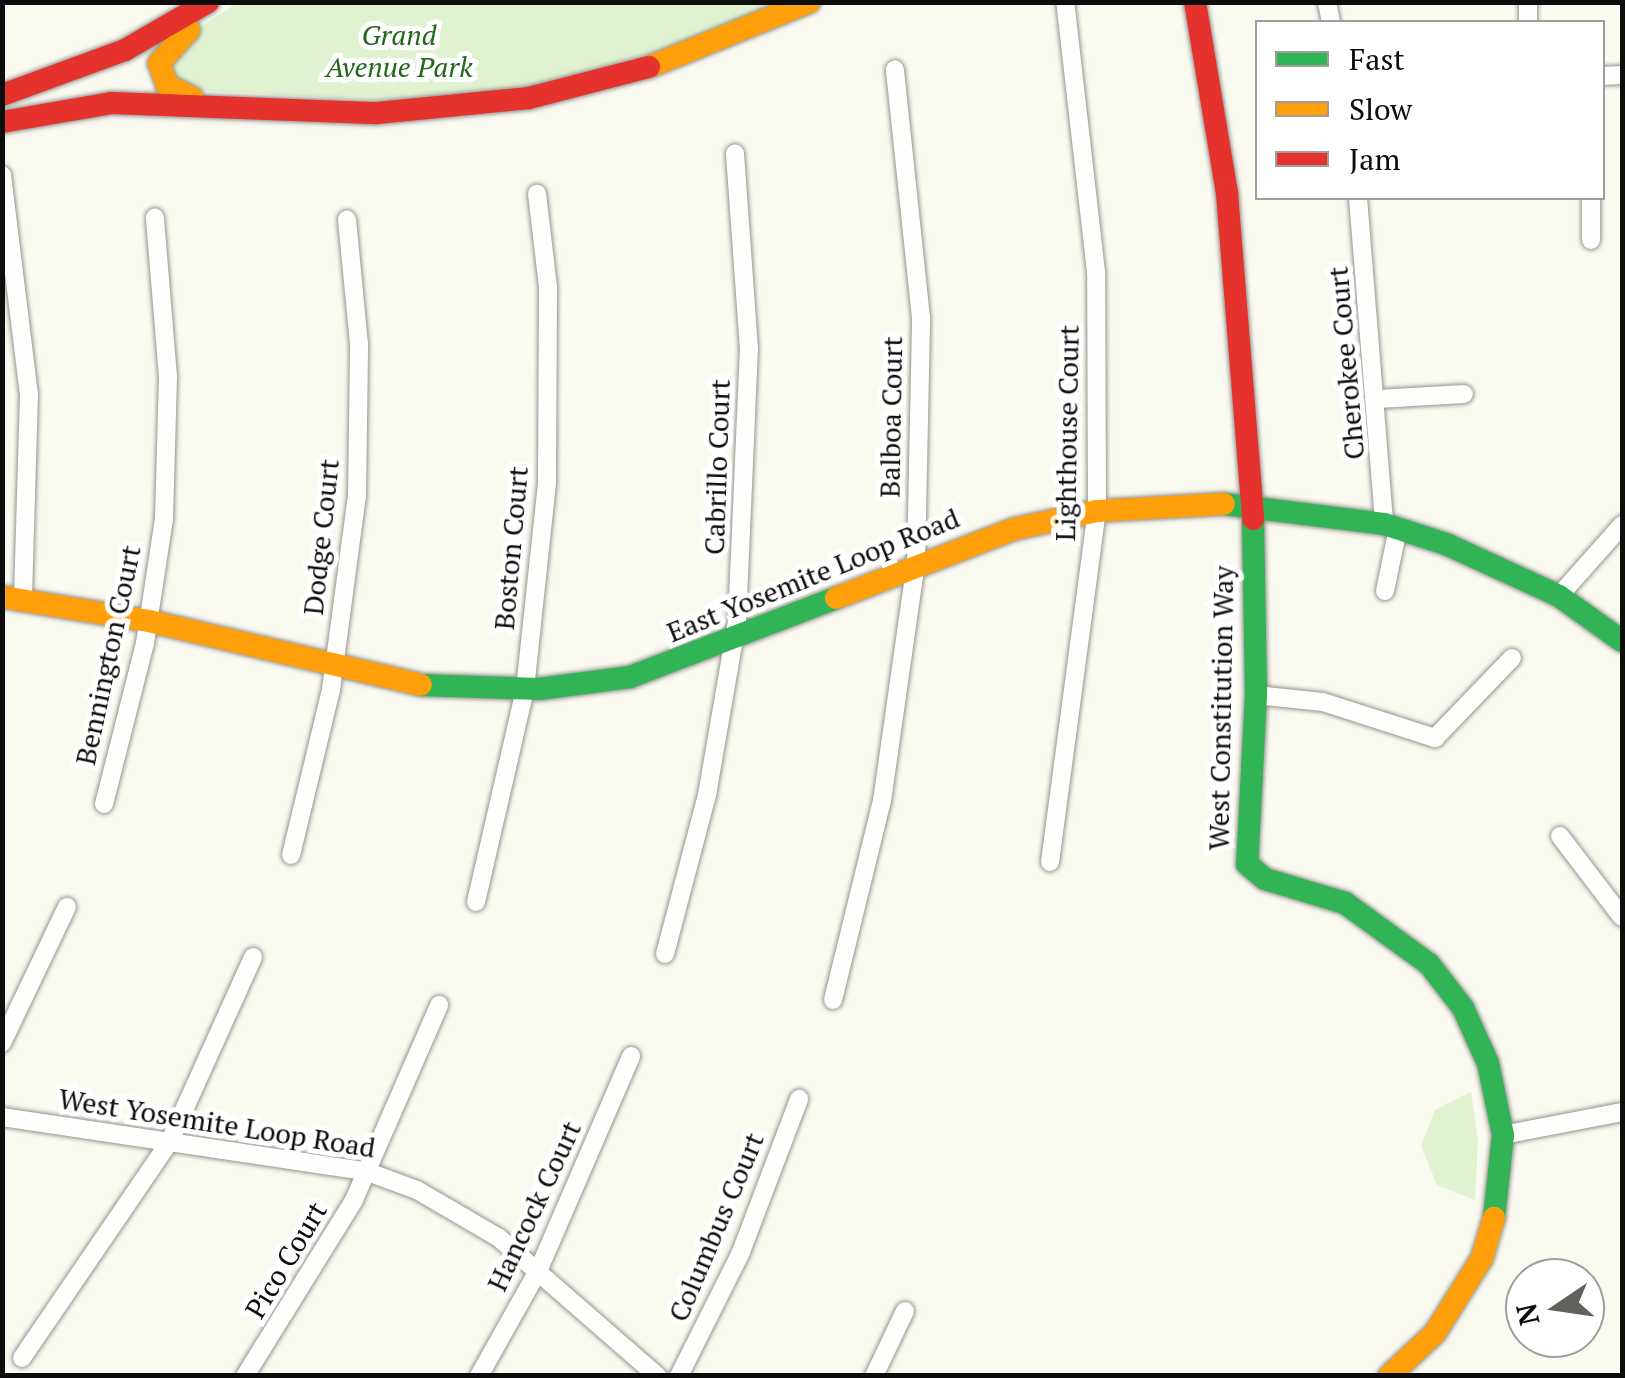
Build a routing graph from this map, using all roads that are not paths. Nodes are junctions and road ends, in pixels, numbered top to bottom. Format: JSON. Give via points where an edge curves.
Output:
{"nodes":[{"id":1,"x":208,"y":2,"type":"edge"},
{"id":2,"x":217,"y":2,"type":"edge"},
{"id":3,"x":809,"y":2,"type":"edge"},
{"id":4,"x":1065,"y":2,"type":"edge"},
{"id":5,"x":1194,"y":2,"type":"edge"},
{"id":6,"x":895,"y":69,"type":"dead end"},
{"id":7,"x":2,"y":95,"type":"edge"},
{"id":8,"x":201,"y":101,"type":"junction"},
{"id":9,"x":2,"y":122,"type":"edge"},
{"id":10,"x":735,"y":154,"type":"dead end"},
{"id":11,"x":2,"y":175,"type":"edge"},
{"id":12,"x":537,"y":194,"type":"dead end"},
{"id":13,"x":1358,"y":200,"type":"edge"},
{"id":14,"x":1591,"y":200,"type":"edge"},
{"id":15,"x":155,"y":218,"type":"dead end"},
{"id":16,"x":347,"y":220,"type":"dead end"},
{"id":17,"x":1591,"y":240,"type":"dead end"},
{"id":18,"x":1464,"y":394,"type":"dead end"},
{"id":19,"x":1378,"y":399,"type":"junction"},
{"id":20,"x":1253,"y":503,"type":"junction"},
{"id":21,"x":1097,"y":511,"type":"junction"},
{"id":22,"x":1622,"y":525,"type":"edge"},
{"id":23,"x":1391,"y":526,"type":"junction"},
{"id":24,"x":916,"y":562,"type":"junction"},
{"id":25,"x":1385,"y":591,"type":"dead end"},
{"id":26,"x":1558,"y":596,"type":"junction"},
{"id":27,"x":13,"y":598,"type":"edge"},
{"id":28,"x":149,"y":621,"type":"junction"},
{"id":29,"x":1622,"y":641,"type":"edge"},
{"id":30,"x":734,"y":643,"type":"junction"},
{"id":31,"x":1512,"y":658,"type":"dead end"},
{"id":32,"x":334,"y":669,"type":"junction"},
{"id":33,"x":525,"y":689,"type":"junction"},
{"id":34,"x":1256,"y":695,"type":"junction"},
{"id":35,"x":104,"y":804,"type":"dead end"},
{"id":36,"x":1560,"y":836,"type":"dead end"},
{"id":37,"x":291,"y":855,"type":"dead end"},
{"id":38,"x":1050,"y":862,"type":"dead end"},
{"id":39,"x":476,"y":902,"type":"dead end"},
{"id":40,"x":67,"y":907,"type":"dead end"},
{"id":41,"x":1622,"y":917,"type":"edge"},
{"id":42,"x":665,"y":954,"type":"dead end"},
{"id":43,"x":253,"y":956,"type":"dead end"},
{"id":44,"x":833,"y":1000,"type":"dead end"},
{"id":45,"x":439,"y":1005,"type":"dead end"},
{"id":46,"x":2,"y":1043,"type":"edge"},
{"id":47,"x":630,"y":1056,"type":"dead end"},
{"id":48,"x":799,"y":1099,"type":"dead end"},
{"id":49,"x":1622,"y":1112,"type":"edge"},
{"id":50,"x":2,"y":1116,"type":"edge"},
{"id":51,"x":1503,"y":1135,"type":"junction"},
{"id":52,"x":170,"y":1141,"type":"junction"},
{"id":53,"x":368,"y":1172,"type":"junction"},
{"id":54,"x":539,"y":1269,"type":"junction"},
{"id":55,"x":905,"y":1311,"type":"dead end"},
{"id":56,"x":22,"y":1358,"type":"dead end"},
{"id":57,"x":245,"y":1376,"type":"edge"},
{"id":58,"x":479,"y":1376,"type":"edge"},
{"id":59,"x":657,"y":1376,"type":"edge"},
{"id":60,"x":679,"y":1376,"type":"edge"},
{"id":61,"x":874,"y":1376,"type":"edge"},
{"id":62,"x":1388,"y":1376,"type":"edge"}],
"edges":[{"from":1,"to":7,"type":"street","via":[[125,50]]},
{"from":2,"to":8,"type":"street","via":[[160,56],[167,85]]},
{"from":3,"to":8,"type":"street","via":[[657,64],[529,98],[377,112]]},
{"from":4,"to":21,"type":"street","name":"Lighthouse Court","via":[[1096,272]]},
{"from":5,"to":20,"type":"street","name":"West Constitution Way","via":[[1240,310]]},
{"from":6,"to":24,"type":"street","name":"Balboa Court","via":[[921,318]]},
{"from":8,"to":9,"type":"street","via":[[112,102]]},
{"from":10,"to":30,"type":"street","name":"Cabrillo Court","via":[[749,349]]},
{"from":11,"to":27,"type":"street","via":[[29,394]]},
{"from":12,"to":33,"type":"street","name":"Boston Court","via":[[548,287],[547,482]]},
{"from":13,"to":19,"type":"street","name":"Cherokee Court"},
{"from":14,"to":17,"type":"street"},
{"from":15,"to":28,"type":"street","name":"Bennington Court","via":[[168,377],[164,519]]},
{"from":16,"to":32,"type":"street","name":"Dodge Court","via":[[359,344],[357,496]]},
{"from":18,"to":19,"type":"street"},
{"from":19,"to":23,"type":"street","name":"Cherokee Court"},
{"from":20,"to":21,"type":"street","name":"East Yosemite Loop Road"},
{"from":20,"to":23,"type":"street","name":"East Yosemite Loop Road"},
{"from":20,"to":34,"type":"street","name":"West Constitution Way"},
{"from":21,"to":24,"type":"street","name":"East Yosemite Loop Road"},
{"from":21,"to":38,"type":"street","name":"Lighthouse Court"},
{"from":22,"to":26,"type":"street"},
{"from":23,"to":25,"type":"street","name":"Cherokee Court"},
{"from":23,"to":26,"type":"street","name":"East Yosemite Loop Road"},
{"from":24,"to":30,"type":"street","name":"East Yosemite Loop Road"},
{"from":24,"to":44,"type":"street","name":"Balboa Court","via":[[882,801]]},
{"from":26,"to":29,"type":"street","name":"East Yosemite Loop Road"},
{"from":27,"to":28,"type":"street","name":"East Yosemite Loop Road"},
{"from":28,"to":32,"type":"street","name":"East Yosemite Loop Road"},
{"from":28,"to":35,"type":"street","name":"Bennington Court"},
{"from":30,"to":33,"type":"street","name":"East Yosemite Loop Road","via":[[630,677]]},
{"from":30,"to":42,"type":"street","name":"Cabrillo Court","via":[[707,795]]},
{"from":31,"to":34,"type":"street","via":[[1436,738],[1324,702]]},
{"from":32,"to":33,"type":"street","name":"East Yosemite Loop Road","via":[[430,687]]},
{"from":32,"to":37,"type":"street","name":"Dodge Court"},
{"from":33,"to":39,"type":"street","name":"Boston Court"},
{"from":34,"to":51,"type":"street","name":"West Constitution Way","via":[[1247,864],[1265,879],[1345,903],[1430,964],[1462,1008],[1488,1063]]},
{"from":36,"to":41,"type":"street"},
{"from":40,"to":46,"type":"street"},
{"from":43,"to":52,"type":"street"},
{"from":45,"to":53,"type":"street","name":"Pico Court"},
{"from":47,"to":54,"type":"street","name":"Hancock Court"},
{"from":48,"to":60,"type":"street","name":"Columbus Court","via":[[741,1252]]},
{"from":49,"to":51,"type":"street"},
{"from":50,"to":52,"type":"street","name":"West Yosemite Loop Road"},
{"from":51,"to":62,"type":"street","name":"West Constitution Way","via":[[1498,1203],[1482,1258],[1436,1333]]},
{"from":52,"to":53,"type":"street","name":"West Yosemite Loop Road"},
{"from":52,"to":56,"type":"street"},
{"from":53,"to":54,"type":"street","name":"West Yosemite Loop Road","via":[[461,1214]]},
{"from":53,"to":57,"type":"street","name":"Pico Court"},
{"from":54,"to":58,"type":"street","name":"Hancock Court"},
{"from":54,"to":59,"type":"street","name":"West Yosemite Loop Road"},
{"from":55,"to":61,"type":"street"}]}
